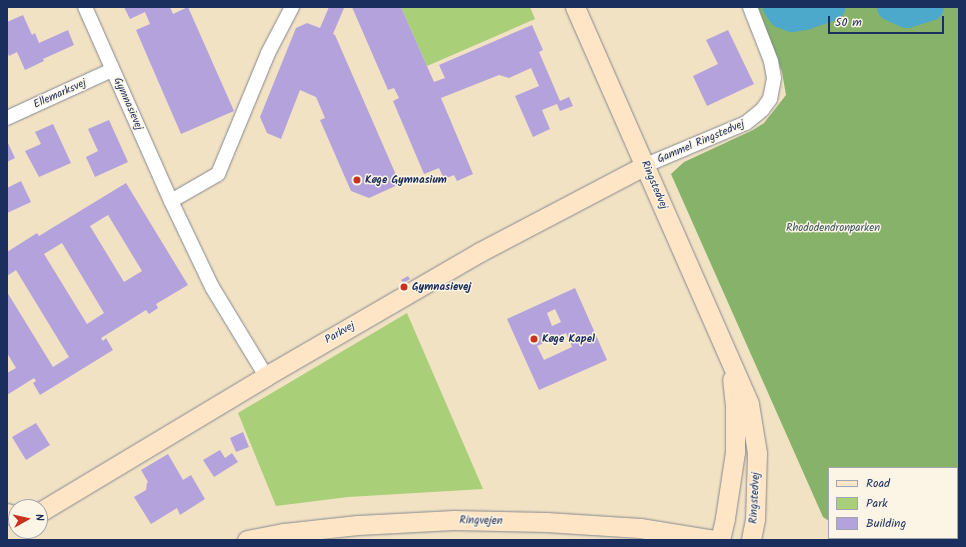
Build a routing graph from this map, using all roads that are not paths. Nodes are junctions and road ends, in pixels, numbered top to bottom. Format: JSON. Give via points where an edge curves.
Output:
{"nodes":[{"id":1,"x":85,"y":7,"type":"edge"},
{"id":2,"x":292,"y":7,"type":"edge"},
{"id":3,"x":575,"y":7,"type":"edge"},
{"id":4,"x":750,"y":7,"type":"edge"},
{"id":5,"x":112,"y":70,"type":"junction"},
{"id":6,"x":7,"y":118,"type":"edge"},
{"id":7,"x":646,"y":165,"type":"junction"},
{"id":8,"x":171,"y":201,"type":"junction"},
{"id":9,"x":730,"y":364,"type":"junction"},
{"id":10,"x":266,"y":376,"type":"junction"},
{"id":11,"x":48,"y":507,"type":"edge"},
{"id":12,"x":247,"y":540,"type":"edge"},
{"id":13,"x":714,"y":540,"type":"edge"},
{"id":14,"x":720,"y":540,"type":"edge"},
{"id":15,"x":751,"y":540,"type":"edge"}],
"edges":[{"from":1,"to":5,"type":"street","name":"Gymnasievej"},
{"from":2,"to":8,"type":"street","via":[[268,53],[218,174]]},
{"from":3,"to":7,"type":"main road","name":"Ringstedvej"},
{"from":4,"to":7,"type":"street","name":"Gammel Ringstedvej","via":[[771,61],[774,78],[770,99],[762,110],[746,123]]},
{"from":5,"to":6,"type":"street","name":"Ellemarksvej"},
{"from":5,"to":8,"type":"street","name":"Gymnasievej"},
{"from":7,"to":9,"type":"main road","name":"Ringstedvej"},
{"from":7,"to":10,"type":"main road","name":"Parkvej","via":[[480,252]]},
{"from":8,"to":10,"type":"street","name":"Gymnasievej","via":[[212,287]]},
{"from":9,"to":14,"type":"main road","name":"Ringstedvej","via":[[735,406],[735,452]]},
{"from":9,"to":15,"type":"main road","name":"Ringstedvej","via":[[749,404],[757,453],[755,519]]},
{"from":10,"to":11,"type":"main road","name":"Parkvej"},
{"from":12,"to":13,"type":"main road","name":"Ringvejen","via":[[358,526],[454,520],[640,528]]}]}
